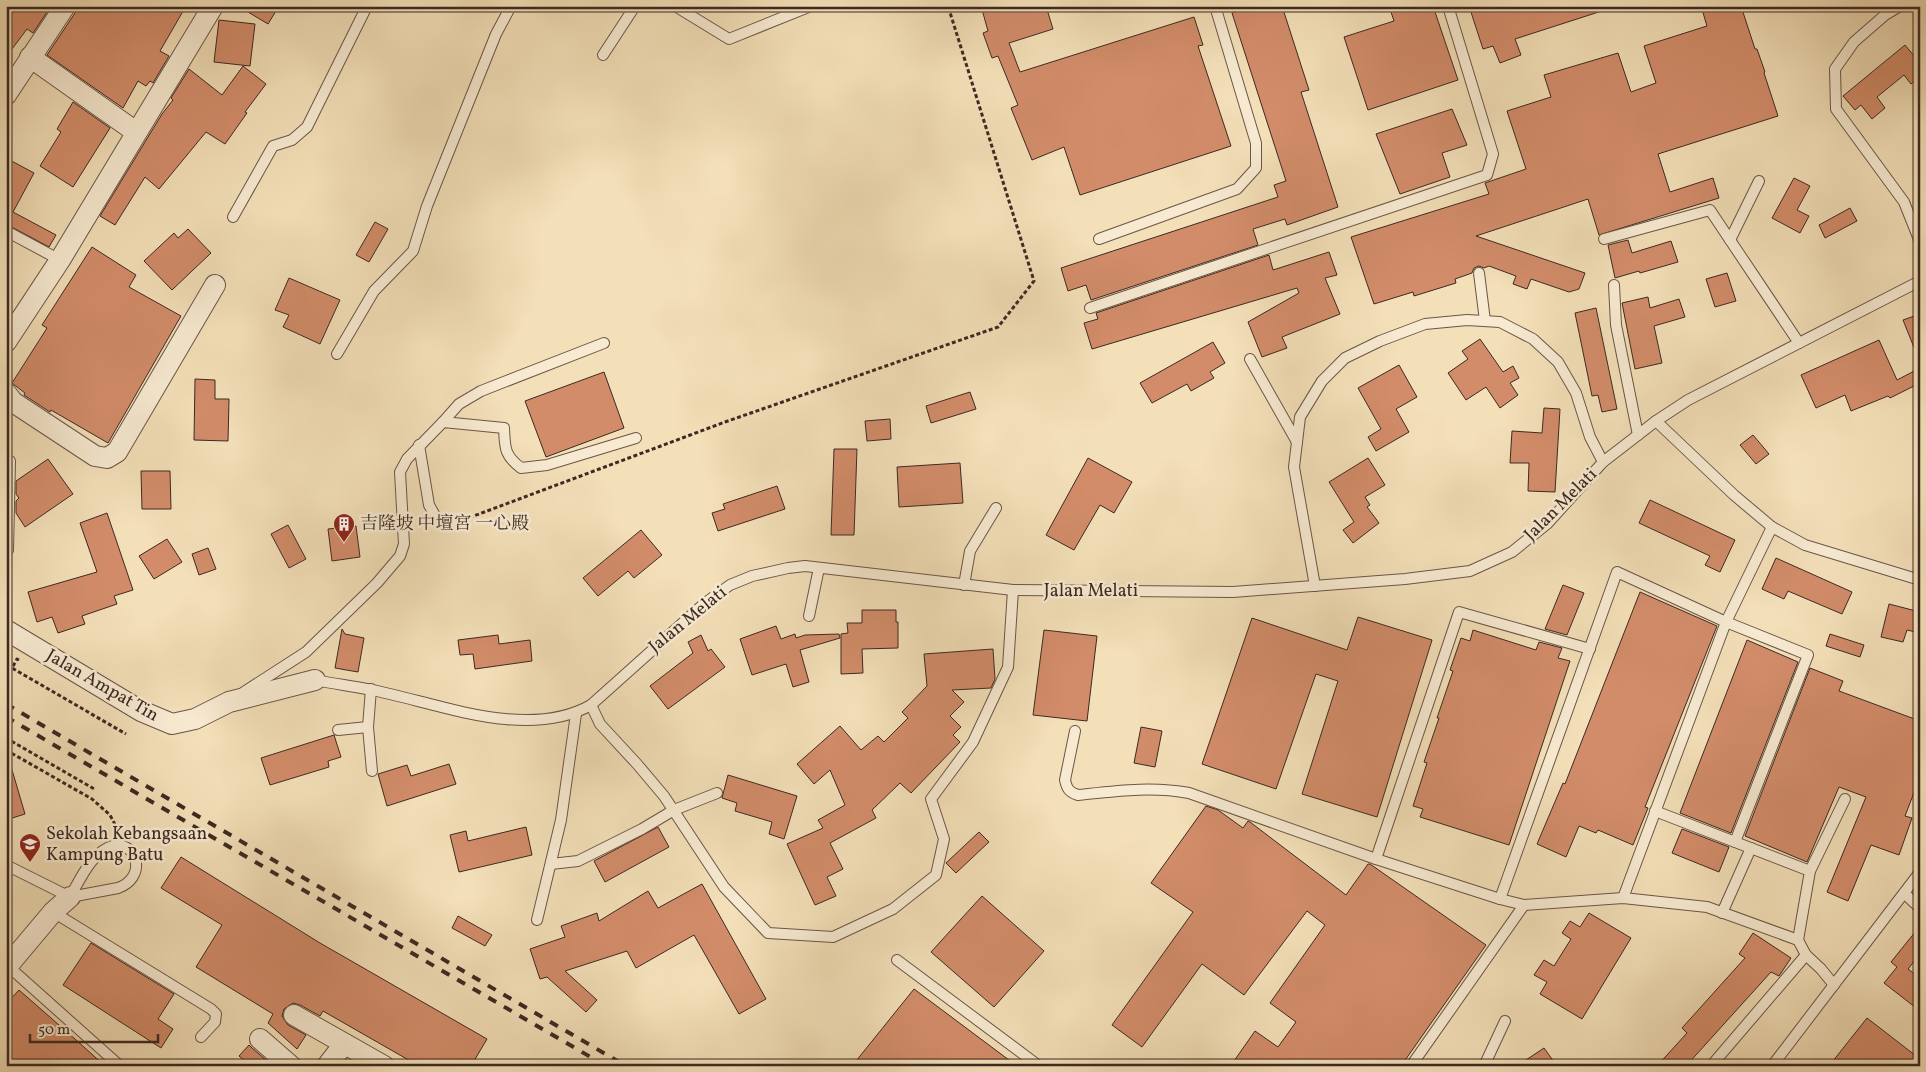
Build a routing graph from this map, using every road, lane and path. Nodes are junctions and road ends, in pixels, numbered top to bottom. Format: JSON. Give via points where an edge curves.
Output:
{"nodes":[{"id":1,"x":65,"y":6,"type":"edge"},
{"id":2,"x":213,"y":6,"type":"edge"},
{"id":3,"x":367,"y":6,"type":"edge"},
{"id":4,"x":511,"y":6,"type":"edge"},
{"id":5,"x":635,"y":6,"type":"edge"},
{"id":6,"x":675,"y":6,"type":"edge"},
{"id":7,"x":811,"y":6,"type":"edge"},
{"id":8,"x":948,"y":6,"type":"edge"},
{"id":9,"x":1215,"y":6,"type":"edge"},
{"id":10,"x":1448,"y":6,"type":"edge"},
{"id":11,"x":1900,"y":6,"type":"edge"},
{"id":12,"x":603,"y":55,"type":"dead end"},
{"id":13,"x":30,"y":57,"type":"junction"},
{"id":14,"x":6,"y":95,"type":"edge"},
{"id":15,"x":136,"y":132,"type":"junction"},
{"id":16,"x":1759,"y":181,"type":"dead end"},
{"id":17,"x":233,"y":217,"type":"dead end"},
{"id":18,"x":6,"y":231,"type":"edge"},
{"id":19,"x":1099,"y":239,"type":"dead end"},
{"id":20,"x":1604,"y":239,"type":"dead end"},
{"id":21,"x":1730,"y":240,"type":"junction"},
{"id":22,"x":1920,"y":242,"type":"edge"},
{"id":23,"x":60,"y":260,"type":"junction"},
{"id":24,"x":1479,"y":273,"type":"dead end"},
{"id":25,"x":1920,"y":281,"type":"edge"},
{"id":26,"x":214,"y":285,"type":"dead end"},
{"id":27,"x":1614,"y":285,"type":"dead end"},
{"id":28,"x":1090,"y":308,"type":"dead end"},
{"id":29,"x":1485,"y":321,"type":"junction"},
{"id":30,"x":6,"y":342,"type":"edge"},
{"id":31,"x":1799,"y":343,"type":"junction"},
{"id":32,"x":604,"y":344,"type":"dead end"},
{"id":33,"x":337,"y":354,"type":"dead end"},
{"id":34,"x":1250,"y":359,"type":"dead end"},
{"id":35,"x":6,"y":393,"type":"edge"},
{"id":36,"x":1656,"y":421,"type":"junction"},
{"id":37,"x":443,"y":422,"type":"junction"},
{"id":38,"x":1638,"y":435,"type":"junction"},
{"id":39,"x":636,"y":438,"type":"dead end"},
{"id":40,"x":1297,"y":442,"type":"junction"},
{"id":41,"x":419,"y":445,"type":"junction"},
{"id":42,"x":10,"y":461,"type":"dead end"},
{"id":43,"x":1603,"y":462,"type":"junction"},
{"id":44,"x":996,"y":508,"type":"dead end"},
{"id":45,"x":452,"y":524,"type":"joint"},
{"id":46,"x":1772,"y":527,"type":"junction"},
{"id":47,"x":6,"y":553,"type":"edge"},
{"id":48,"x":820,"y":568,"type":"junction"},
{"id":49,"x":1920,"y":580,"type":"edge"},
{"id":50,"x":964,"y":585,"type":"junction"},
{"id":51,"x":1315,"y":586,"type":"junction"},
{"id":52,"x":1013,"y":590,"type":"junction"},
{"id":53,"x":809,"y":616,"type":"dead end"},
{"id":54,"x":1726,"y":622,"type":"junction"},
{"id":55,"x":6,"y":630,"type":"edge"},
{"id":56,"x":1590,"y":649,"type":"junction"},
{"id":57,"x":16,"y":659,"type":"dead end"},
{"id":58,"x":316,"y":680,"type":"joint"},
{"id":59,"x":372,"y":690,"type":"junction"},
{"id":60,"x":229,"y":702,"type":"junction"},
{"id":61,"x":591,"y":705,"type":"junction"},
{"id":62,"x":576,"y":714,"type":"junction"},
{"id":63,"x":368,"y":726,"type":"junction"},
{"id":64,"x":338,"y":730,"type":"dead end"},
{"id":65,"x":1075,"y":731,"type":"dead end"},
{"id":66,"x":126,"y":734,"type":"dead end"},
{"id":67,"x":6,"y":738,"type":"edge"},
{"id":68,"x":6,"y":750,"type":"edge"},
{"id":69,"x":372,"y":771,"type":"dead end"},
{"id":70,"x":96,"y":790,"type":"dead end"},
{"id":71,"x":717,"y":794,"type":"dead end"},
{"id":72,"x":1845,"y":800,"type":"dead end"},
{"id":73,"x":674,"y":810,"type":"junction"},
{"id":74,"x":1655,"y":811,"type":"junction"},
{"id":75,"x":1735,"y":842,"type":"junction"},
{"id":76,"x":1751,"y":848,"type":"junction"},
{"id":77,"x":132,"y":854,"type":"junction"},
{"id":78,"x":1376,"y":859,"type":"junction"},
{"id":79,"x":551,"y":864,"type":"junction"},
{"id":80,"x":6,"y":865,"type":"edge"},
{"id":81,"x":1810,"y":871,"type":"junction"},
{"id":82,"x":1920,"y":872,"type":"edge"},
{"id":83,"x":1904,"y":893,"type":"junction"},
{"id":84,"x":70,"y":897,"type":"junction"},
{"id":85,"x":1623,"y":898,"type":"junction"},
{"id":86,"x":1500,"y":899,"type":"junction"},
{"id":87,"x":1524,"y":905,"type":"junction"},
{"id":88,"x":1920,"y":908,"type":"edge"},
{"id":89,"x":53,"y":912,"type":"junction"},
{"id":90,"x":1722,"y":913,"type":"junction"},
{"id":91,"x":537,"y":920,"type":"dead end"},
{"id":92,"x":1798,"y":940,"type":"junction"},
{"id":93,"x":1806,"y":955,"type":"junction"},
{"id":94,"x":897,"y":960,"type":"dead end"},
{"id":95,"x":7,"y":966,"type":"edge"},
{"id":96,"x":1834,"y":985,"type":"junction"},
{"id":97,"x":294,"y":1015,"type":"dead end"},
{"id":98,"x":1505,"y":1021,"type":"dead end"},
{"id":99,"x":201,"y":1037,"type":"dead end"},
{"id":100,"x":260,"y":1040,"type":"dead end"},
{"id":101,"x":344,"y":1044,"type":"junction"},
{"id":102,"x":120,"y":1066,"type":"edge"},
{"id":103,"x":291,"y":1066,"type":"edge"},
{"id":104,"x":327,"y":1066,"type":"edge"},
{"id":105,"x":384,"y":1066,"type":"edge"},
{"id":106,"x":1038,"y":1066,"type":"edge"},
{"id":107,"x":1411,"y":1066,"type":"edge"},
{"id":108,"x":1484,"y":1066,"type":"edge"},
{"id":109,"x":1711,"y":1066,"type":"edge"},
{"id":110,"x":1772,"y":1066,"type":"edge"}],
"edges":[{"from":1,"to":13,"type":"street"},
{"from":2,"to":15,"type":"street"},
{"from":3,"to":17,"type":"lane","via":[[308,127],[292,140],[273,146]]},
{"from":4,"to":33,"type":"lane","via":[[496,34],[427,206],[413,252],[374,291]]},
{"from":5,"to":12,"type":"lane"},
{"from":6,"to":7,"type":"lane","via":[[730,39]]},
{"from":8,"to":45,"type":"path","via":[[1034,281],[998,327],[725,422]]},
{"from":9,"to":19,"type":"lane","via":[[1256,143],[1256,168],[1237,189]]},
{"from":10,"to":28,"type":"lane","via":[[1493,154],[1487,175]]},
{"from":11,"to":22,"type":"lane","via":[[1854,42],[1835,70],[1836,109],[1904,202]]},
{"from":13,"to":14,"type":"street"},
{"from":13,"to":15,"type":"street"},
{"from":15,"to":23,"type":"street"},
{"from":16,"to":21,"type":"lane"},
{"from":18,"to":23,"type":"lane"},
{"from":20,"to":21,"type":"lane","via":[[1710,210]]},
{"from":21,"to":31,"type":"lane"},
{"from":23,"to":30,"type":"street"},
{"from":24,"to":29,"type":"lane"},
{"from":25,"to":31,"type":"lane","name":"Jalan Melati"},
{"from":26,"to":35,"type":"street","via":[[117,452],[107,458],[95,456],[13,402]]},
{"from":27,"to":38,"type":"lane","via":[[1616,325]]},
{"from":29,"to":40,"type":"lane","via":[[1425,324],[1345,358],[1322,381],[1300,417]]},
{"from":29,"to":43,"type":"lane","via":[[1500,322],[1533,338],[1558,362],[1576,393],[1590,437]]},
{"from":31,"to":36,"type":"lane","name":"Jalan Melati","via":[[1688,400]]},
{"from":32,"to":37,"type":"lane","via":[[481,392],[459,404]]},
{"from":34,"to":40,"type":"lane"},
{"from":36,"to":38,"type":"lane","name":"Jalan Melati"},
{"from":36,"to":46,"type":"lane","via":[[1734,496]]},
{"from":37,"to":39,"type":"lane","via":[[504,428],[506,452],[511,461],[521,468],[547,465]]},
{"from":37,"to":41,"type":"lane"},
{"from":38,"to":43,"type":"lane","name":"Jalan Melati"},
{"from":40,"to":51,"type":"lane","via":[[1294,467]]},
{"from":41,"to":45,"type":"lane","via":[[429,505],[438,521]]},
{"from":41,"to":60,"type":"lane","via":[[406,459],[400,472],[404,544],[400,556],[306,652]]},
{"from":42,"to":47,"type":"lane"},
{"from":43,"to":51,"type":"lane","name":"Jalan Melati","via":[[1548,524],[1512,552],[1470,571]]},
{"from":44,"to":50,"type":"lane","via":[[970,551]]},
{"from":46,"to":49,"type":"lane","via":[[1805,545]]},
{"from":46,"to":54,"type":"lane"},
{"from":48,"to":50,"type":"lane","name":"Jalan Melati"},
{"from":48,"to":53,"type":"lane"},
{"from":48,"to":61,"type":"lane","name":"Jalan Melati","via":[[788,568],[730,585],[698,609]]},
{"from":50,"to":52,"type":"lane","name":"Jalan Melati"},
{"from":51,"to":52,"type":"lane","name":"Jalan Melati","via":[[1233,592]]},
{"from":52,"to":73,"type":"lane","via":[[1008,667],[973,742],[931,798],[944,839],[936,876],[893,909],[833,937],[768,933],[724,887]]},
{"from":54,"to":56,"type":"lane","via":[[1617,572]]},
{"from":54,"to":74,"type":"lane"},
{"from":54,"to":75,"type":"lane","via":[[1808,655]]},
{"from":55,"to":60,"type":"street","name":"Jalan Ampat Tin","via":[[162,722],[188,722]]},
{"from":56,"to":78,"type":"lane","via":[[1458,612]]},
{"from":56,"to":86,"type":"lane"},
{"from":57,"to":66,"type":"path","via":[[12,668]]},
{"from":58,"to":59,"type":"lane","name":"Jalan Melati"},
{"from":58,"to":60,"type":"street","name":"Jalan Melati"},
{"from":59,"to":62,"type":"lane","name":"Jalan Melati","via":[[485,717],[545,718]]},
{"from":59,"to":63,"type":"lane"},
{"from":61,"to":62,"type":"lane","name":"Jalan Melati"},
{"from":61,"to":73,"type":"lane","via":[[600,724]]},
{"from":62,"to":79,"type":"lane","via":[[561,820]]},
{"from":63,"to":64,"type":"lane"},
{"from":63,"to":69,"type":"lane"},
{"from":65,"to":78,"type":"lane","via":[[1065,780],[1070,792],[1078,795],[1169,789],[1189,793]]},
{"from":67,"to":70,"type":"path"},
{"from":68,"to":77,"type":"path","via":[[92,799],[110,815]]},
{"from":71,"to":73,"type":"lane"},
{"from":72,"to":81,"type":"lane"},
{"from":73,"to":79,"type":"lane","via":[[578,861]]},
{"from":74,"to":75,"type":"lane"},
{"from":74,"to":85,"type":"lane"},
{"from":75,"to":76,"type":"lane"},
{"from":76,"to":81,"type":"lane"},
{"from":76,"to":90,"type":"lane"},
{"from":77,"to":84,"type":"lane","via":[[119,844],[102,850]]},
{"from":77,"to":84,"type":"lane","via":[[136,869],[135,876],[128,883],[118,888]]},
{"from":78,"to":86,"type":"lane"},
{"from":79,"to":91,"type":"lane"},
{"from":80,"to":84,"type":"lane"},
{"from":81,"to":92,"type":"lane"},
{"from":82,"to":83,"type":"lane"},
{"from":83,"to":88,"type":"lane"},
{"from":83,"to":96,"type":"lane"},
{"from":84,"to":89,"type":"street"},
{"from":85,"to":87,"type":"lane"},
{"from":85,"to":90,"type":"lane","via":[[1707,907]]},
{"from":86,"to":87,"type":"lane"},
{"from":87,"to":107,"type":"lane"},
{"from":89,"to":95,"type":"street"},
{"from":89,"to":99,"type":"lane","via":[[211,1009],[216,1014],[215,1022]]},
{"from":90,"to":92,"type":"lane"},
{"from":92,"to":93,"type":"lane"},
{"from":93,"to":96,"type":"lane"},
{"from":93,"to":109,"type":"lane"},
{"from":94,"to":106,"type":"lane"},
{"from":95,"to":102,"type":"lane"},
{"from":96,"to":110,"type":"lane"},
{"from":97,"to":101,"type":"street"},
{"from":98,"to":108,"type":"lane"},
{"from":100,"to":103,"type":"street"},
{"from":101,"to":104,"type":"street"},
{"from":101,"to":105,"type":"street"}]}
